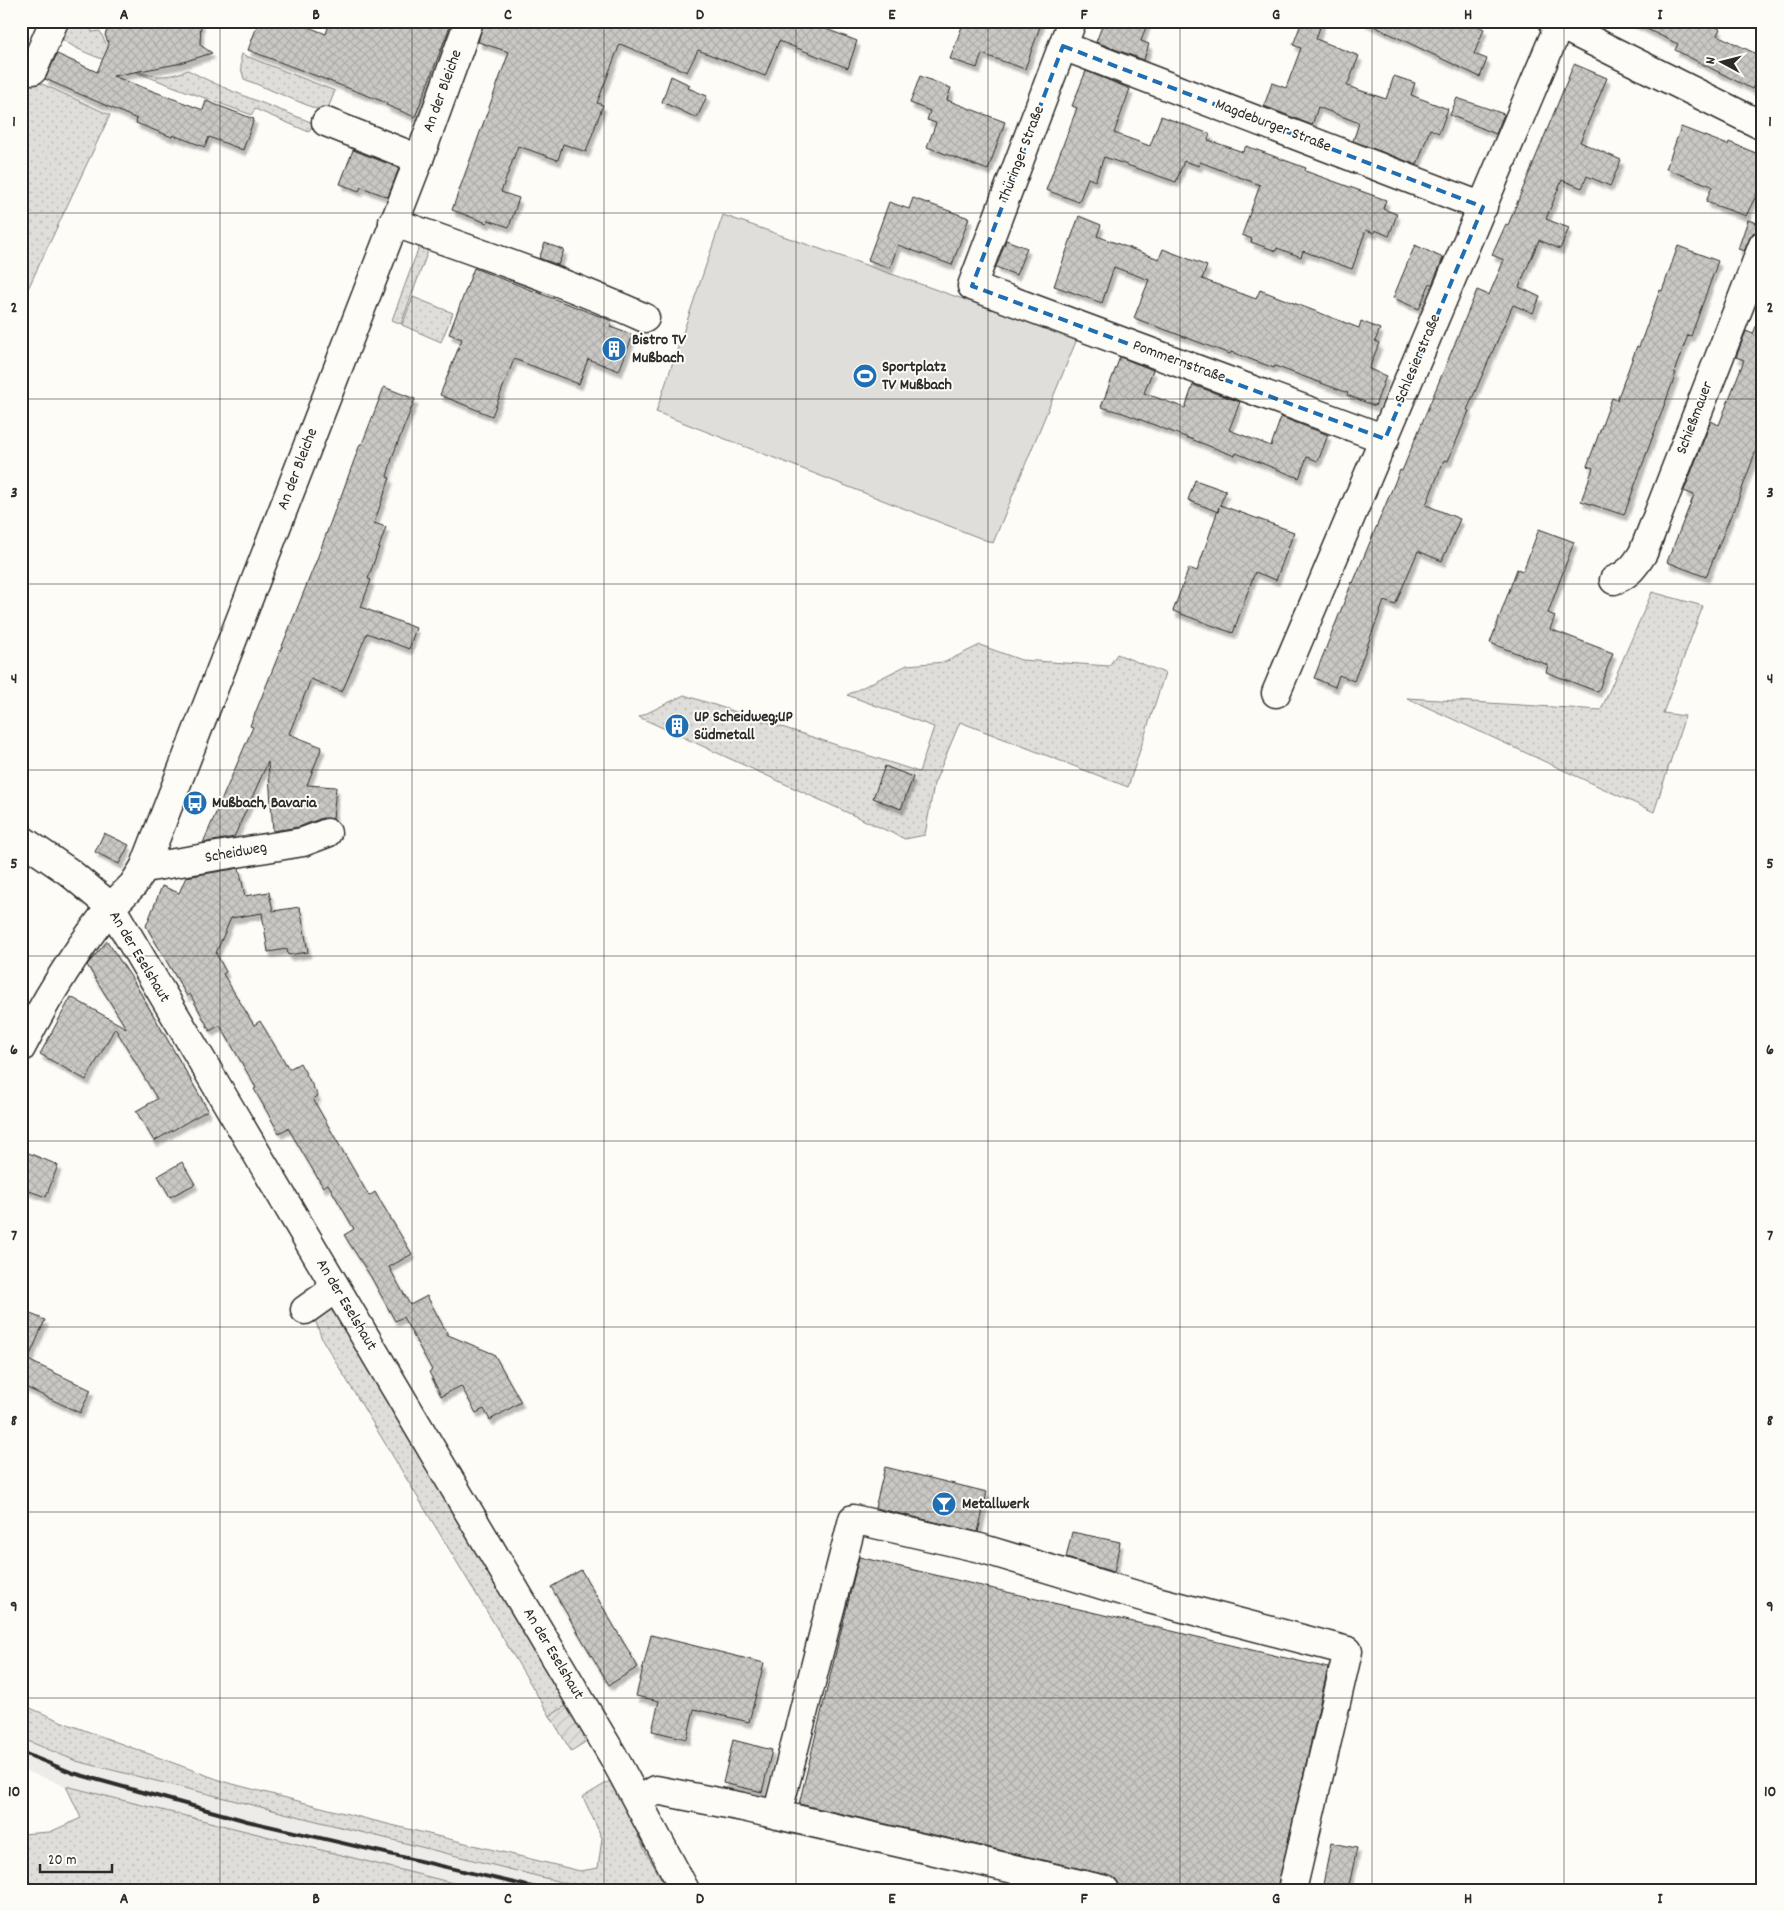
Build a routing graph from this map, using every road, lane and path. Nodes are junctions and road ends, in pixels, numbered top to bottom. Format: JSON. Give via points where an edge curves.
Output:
{"nodes":[{"id":1,"x":54,"y":21,"type":"edge"},
{"id":2,"x":468,"y":21,"type":"edge"},
{"id":3,"x":1555,"y":23,"type":"edge"},
{"id":4,"x":1068,"y":33,"type":"edge"},
{"id":5,"x":33,"y":70,"type":"dead end"},
{"id":6,"x":326,"y":122,"type":"dead end"},
{"id":7,"x":1763,"y":126,"type":"edge"},
{"id":8,"x":419,"y":159,"type":"junction"},
{"id":9,"x":1483,"y":207,"type":"junction"},
{"id":10,"x":393,"y":222,"type":"junction"},
{"id":11,"x":1763,"y":245,"type":"edge"},
{"id":12,"x":972,"y":286,"type":"joint"},
{"id":13,"x":645,"y":318,"type":"dead end"},
{"id":14,"x":1385,"y":438,"type":"junction"},
{"id":15,"x":1614,"y":580,"type":"dead end"},
{"id":16,"x":1276,"y":693,"type":"dead end"},
{"id":17,"x":327,"y":833,"type":"dead end"},
{"id":18,"x":21,"y":839,"type":"edge"},
{"id":19,"x":144,"y":868,"type":"junction"},
{"id":20,"x":111,"y":907,"type":"junction"},
{"id":21,"x":21,"y":1048,"type":"edge"},
{"id":22,"x":336,"y":1288,"type":"junction"},
{"id":23,"x":305,"y":1310,"type":"dead end"},
{"id":24,"x":638,"y":1801,"type":"junction"},
{"id":25,"x":778,"y":1815,"type":"junction"},
{"id":26,"x":685,"y":1890,"type":"edge"},
{"id":27,"x":1104,"y":1890,"type":"edge"},
{"id":28,"x":1292,"y":1890,"type":"edge"}],
"edges":[{"from":1,"to":5,"type":"street"},
{"from":2,"to":8,"type":"street","name":"An der Bleiche"},
{"from":3,"to":7,"type":"street"},
{"from":3,"to":9,"type":"street","name":"Schlesierstraße"},
{"from":4,"to":9,"type":"street","name":"Magdeburger Straße"},
{"from":4,"to":12,"type":"street","name":"Thüringer Straße"},
{"from":6,"to":8,"type":"street"},
{"from":8,"to":10,"type":"street","name":"An der Bleiche"},
{"from":9,"to":14,"type":"street","name":"Schlesierstraße"},
{"from":10,"to":13,"type":"street","via":[[509,263]]},
{"from":10,"to":19,"type":"street","name":"An der Bleiche"},
{"from":11,"to":15,"type":"street","name":"Schießmauer","via":[[1643,553],[1633,568]]},
{"from":12,"to":14,"type":"street","name":"Pommernstraße"},
{"from":14,"to":16,"type":"street","name":"Schlesierstraße"},
{"from":17,"to":19,"type":"street","name":"Scheidweg","via":[[303,842]]},
{"from":18,"to":20,"type":"street","name":"An der Eselshaut","via":[[69,872]]},
{"from":19,"to":20,"type":"street","name":"An der Bleiche","via":[[133,885]]},
{"from":20,"to":21,"type":"street","name":"An der Bleiche","via":[[57,981]]},
{"from":20,"to":22,"type":"street","name":"An der Eselshaut"},
{"from":22,"to":23,"type":"street"},
{"from":22,"to":24,"type":"street","name":"An der Eselshaut"},
{"from":24,"to":25,"type":"street","via":[[656,1790]]},
{"from":24,"to":26,"type":"street","name":"An der Eselshaut"},
{"from":25,"to":27,"type":"street"},
{"from":25,"to":28,"type":"street","via":[[853,1519],[980,1548],[1149,1599],[1348,1651]]}]}
